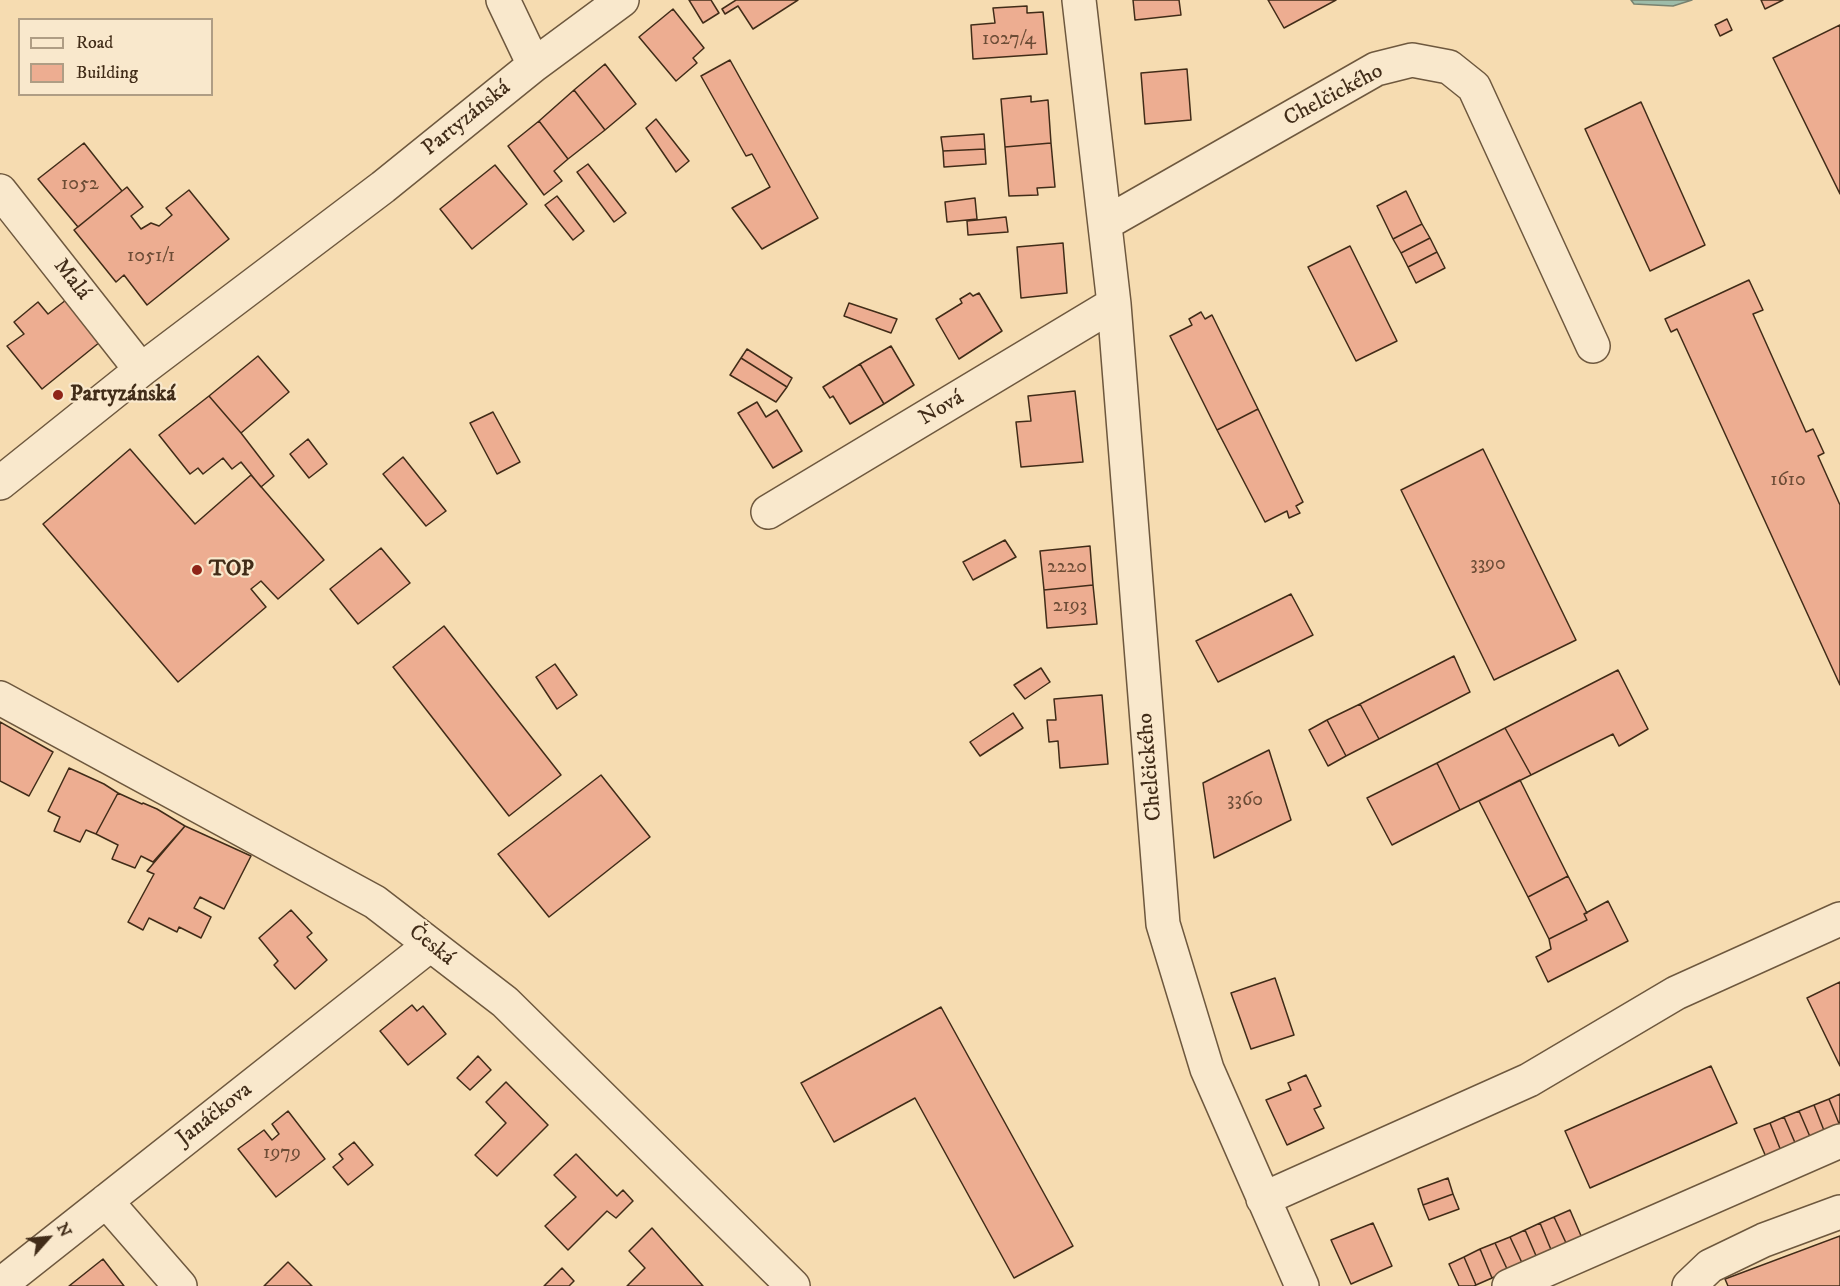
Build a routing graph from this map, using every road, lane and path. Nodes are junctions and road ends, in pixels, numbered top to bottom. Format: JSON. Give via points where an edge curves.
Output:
{"nodes":[{"id":1,"x":503,"y":0,"type":"edge"},
{"id":2,"x":622,"y":0,"type":"edge"},
{"id":3,"x":1080,"y":0,"type":"edge"},
{"id":4,"x":534,"y":66,"type":"junction"},
{"id":5,"x":0,"y":191,"type":"edge"},
{"id":6,"x":1106,"y":223,"type":"junction"},
{"id":7,"x":1114,"y":304,"type":"junction"},
{"id":8,"x":1593,"y":346,"type":"dead end"},
{"id":9,"x":141,"y":370,"type":"junction"},
{"id":10,"x":0,"y":483,"type":"edge"},
{"id":11,"x":768,"y":512,"type":"dead end"},
{"id":12,"x":0,"y":698,"type":"edge"},
{"id":13,"x":1840,"y":919,"type":"edge"},
{"id":14,"x":430,"y":945,"type":"junction"},
{"id":15,"x":1840,"y":1141,"type":"edge"},
{"id":16,"x":1263,"y":1199,"type":"junction"},
{"id":17,"x":106,"y":1202,"type":"junction"},
{"id":18,"x":1840,"y":1212,"type":"edge"},
{"id":19,"x":0,"y":1285,"type":"edge"},
{"id":20,"x":180,"y":1286,"type":"edge"},
{"id":21,"x":793,"y":1286,"type":"edge"},
{"id":22,"x":1302,"y":1286,"type":"edge"},
{"id":23,"x":1509,"y":1286,"type":"edge"},
{"id":24,"x":1689,"y":1286,"type":"edge"}],
"edges":[{"from":1,"to":4,"type":"street"},
{"from":2,"to":4,"type":"street","name":"Partyzánská"},
{"from":3,"to":6,"type":"street","name":"Chelčického"},
{"from":4,"to":9,"type":"street","name":"Partyzánská","via":[[383,187]]},
{"from":5,"to":9,"type":"street","name":"Malá"},
{"from":6,"to":7,"type":"street","name":"Chelčického"},
{"from":6,"to":8,"type":"street","name":"Chelčického","via":[[1376,69],[1412,60],[1449,67],[1474,87]]},
{"from":7,"to":11,"type":"street","name":"Nová"},
{"from":7,"to":16,"type":"street","name":"Chelčického","via":[[1163,924],[1208,1070]]},
{"from":9,"to":10,"type":"street","name":"Partyzánská"},
{"from":12,"to":14,"type":"street","name":"Česká","via":[[375,902]]},
{"from":13,"to":16,"type":"street","via":[[1676,993],[1529,1080]]},
{"from":14,"to":17,"type":"street","name":"Janáčkova"},
{"from":14,"to":21,"type":"street","name":"Česká","via":[[505,1002]]},
{"from":15,"to":23,"type":"street"},
{"from":16,"to":22,"type":"street","name":"Chelčického"},
{"from":17,"to":19,"type":"street","name":"Janáčkova"},
{"from":17,"to":20,"type":"street"},
{"from":18,"to":24,"type":"street","via":[[1764,1240],[1710,1266]]}]}
